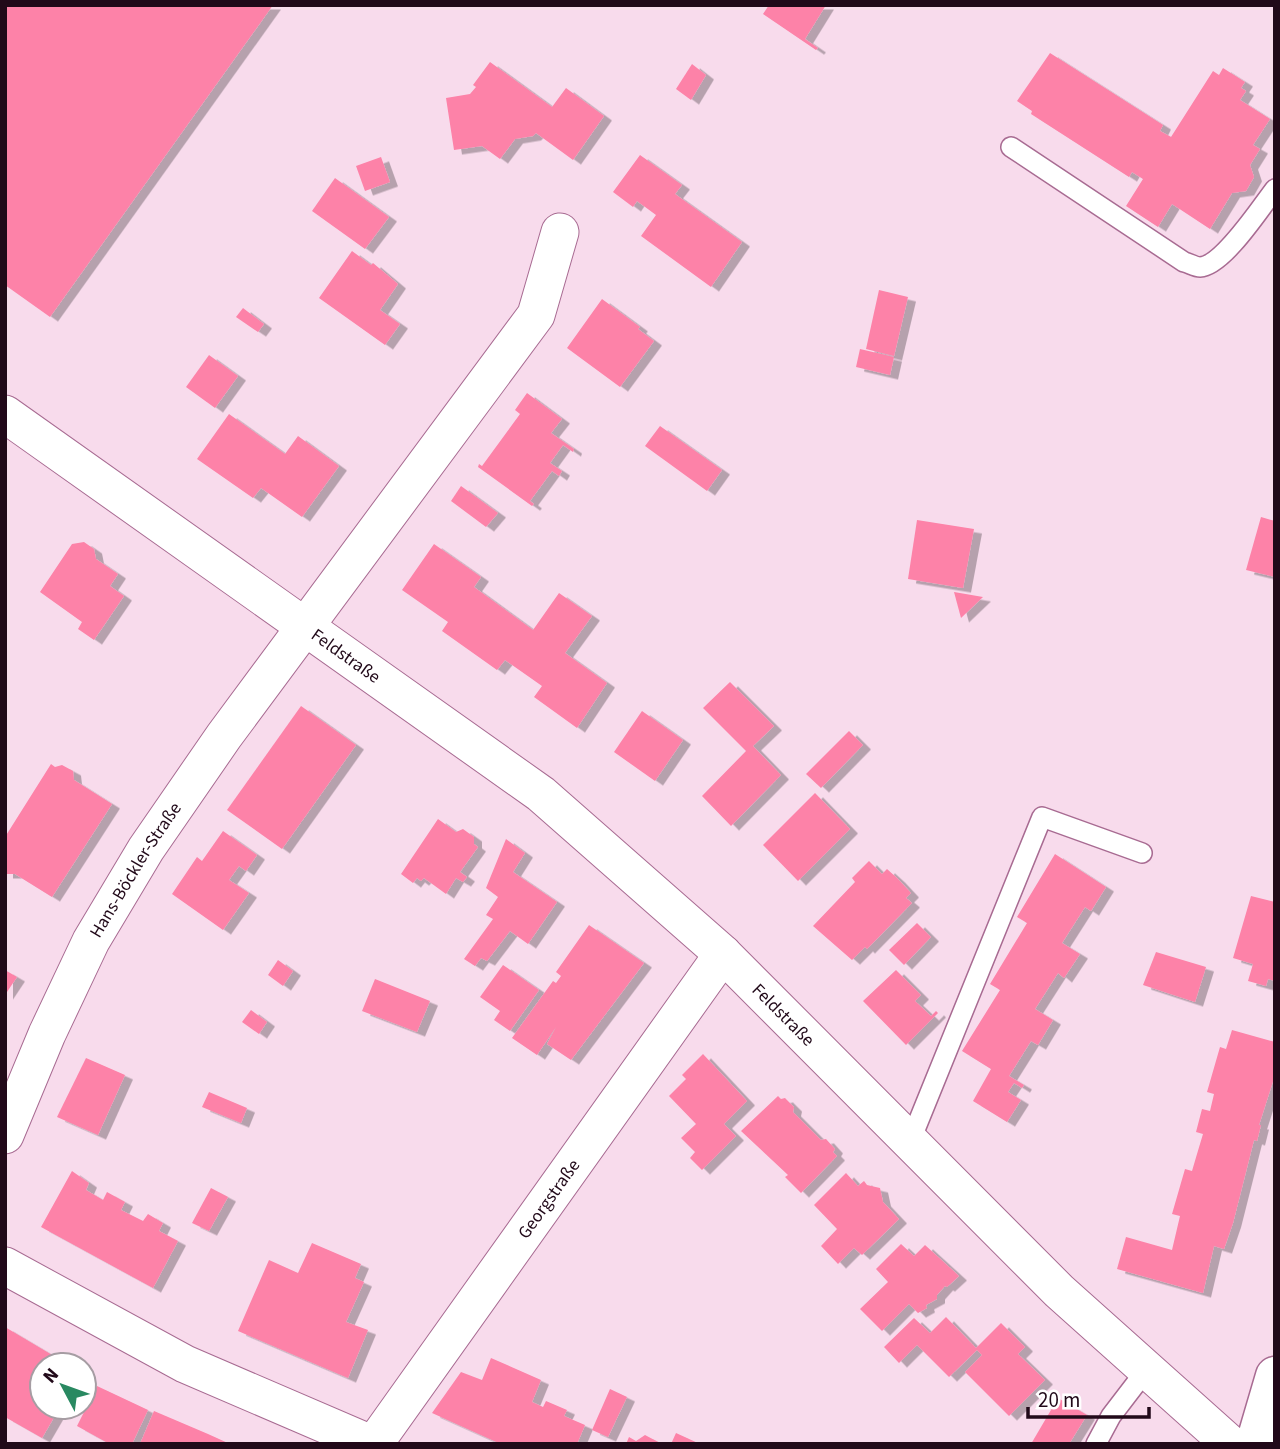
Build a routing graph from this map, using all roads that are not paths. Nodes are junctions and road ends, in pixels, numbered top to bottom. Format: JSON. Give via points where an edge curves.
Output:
{"nodes":[{"id":1,"x":1011,"y":147,"type":"dead end"},
{"id":2,"x":1275,"y":189,"type":"edge"},
{"id":3,"x":560,"y":232,"type":"dead end"},
{"id":4,"x":5,"y":414,"type":"edge"},
{"id":5,"x":304,"y":626,"type":"junction"},
{"id":6,"x":1142,"y":853,"type":"dead end"},
{"id":7,"x":723,"y":954,"type":"junction"},
{"id":8,"x":5,"y":1135,"type":"edge"},
{"id":9,"x":910,"y":1142,"type":"junction"},
{"id":10,"x":5,"y":1266,"type":"edge"},
{"id":11,"x":1147,"y":1369,"type":"junction"},
{"id":12,"x":1275,"y":1376,"type":"edge"},
{"id":13,"x":373,"y":1444,"type":"edge"},
{"id":14,"x":1096,"y":1444,"type":"edge"},
{"id":15,"x":1230,"y":1444,"type":"edge"},
{"id":16,"x":1255,"y":1444,"type":"edge"}],
"edges":[{"from":1,"to":2,"type":"lane","via":[[1184,262],[1200,267],[1233,244]]},
{"from":3,"to":5,"type":"street","name":"Feldstraße","via":[[536,315]]},
{"from":4,"to":5,"type":"street","name":"Feldstraße"},
{"from":5,"to":7,"type":"street","name":"Feldstraße","via":[[541,794]]},
{"from":5,"to":8,"type":"street","name":"Hans-Böckler-Straße","via":[[154,838],[91,941]]},
{"from":6,"to":9,"type":"lane","via":[[1042,817]]},
{"from":7,"to":9,"type":"street","name":"Feldstraße"},
{"from":7,"to":13,"type":"street","name":"Georgstraße"},
{"from":9,"to":11,"type":"street","name":"Feldstraße","via":[[1059,1291]]},
{"from":10,"to":13,"type":"street","via":[[185,1364]]},
{"from":11,"to":14,"type":"lane"},
{"from":11,"to":15,"type":"street","name":"Feldstraße"},
{"from":12,"to":16,"type":"street"}]}
